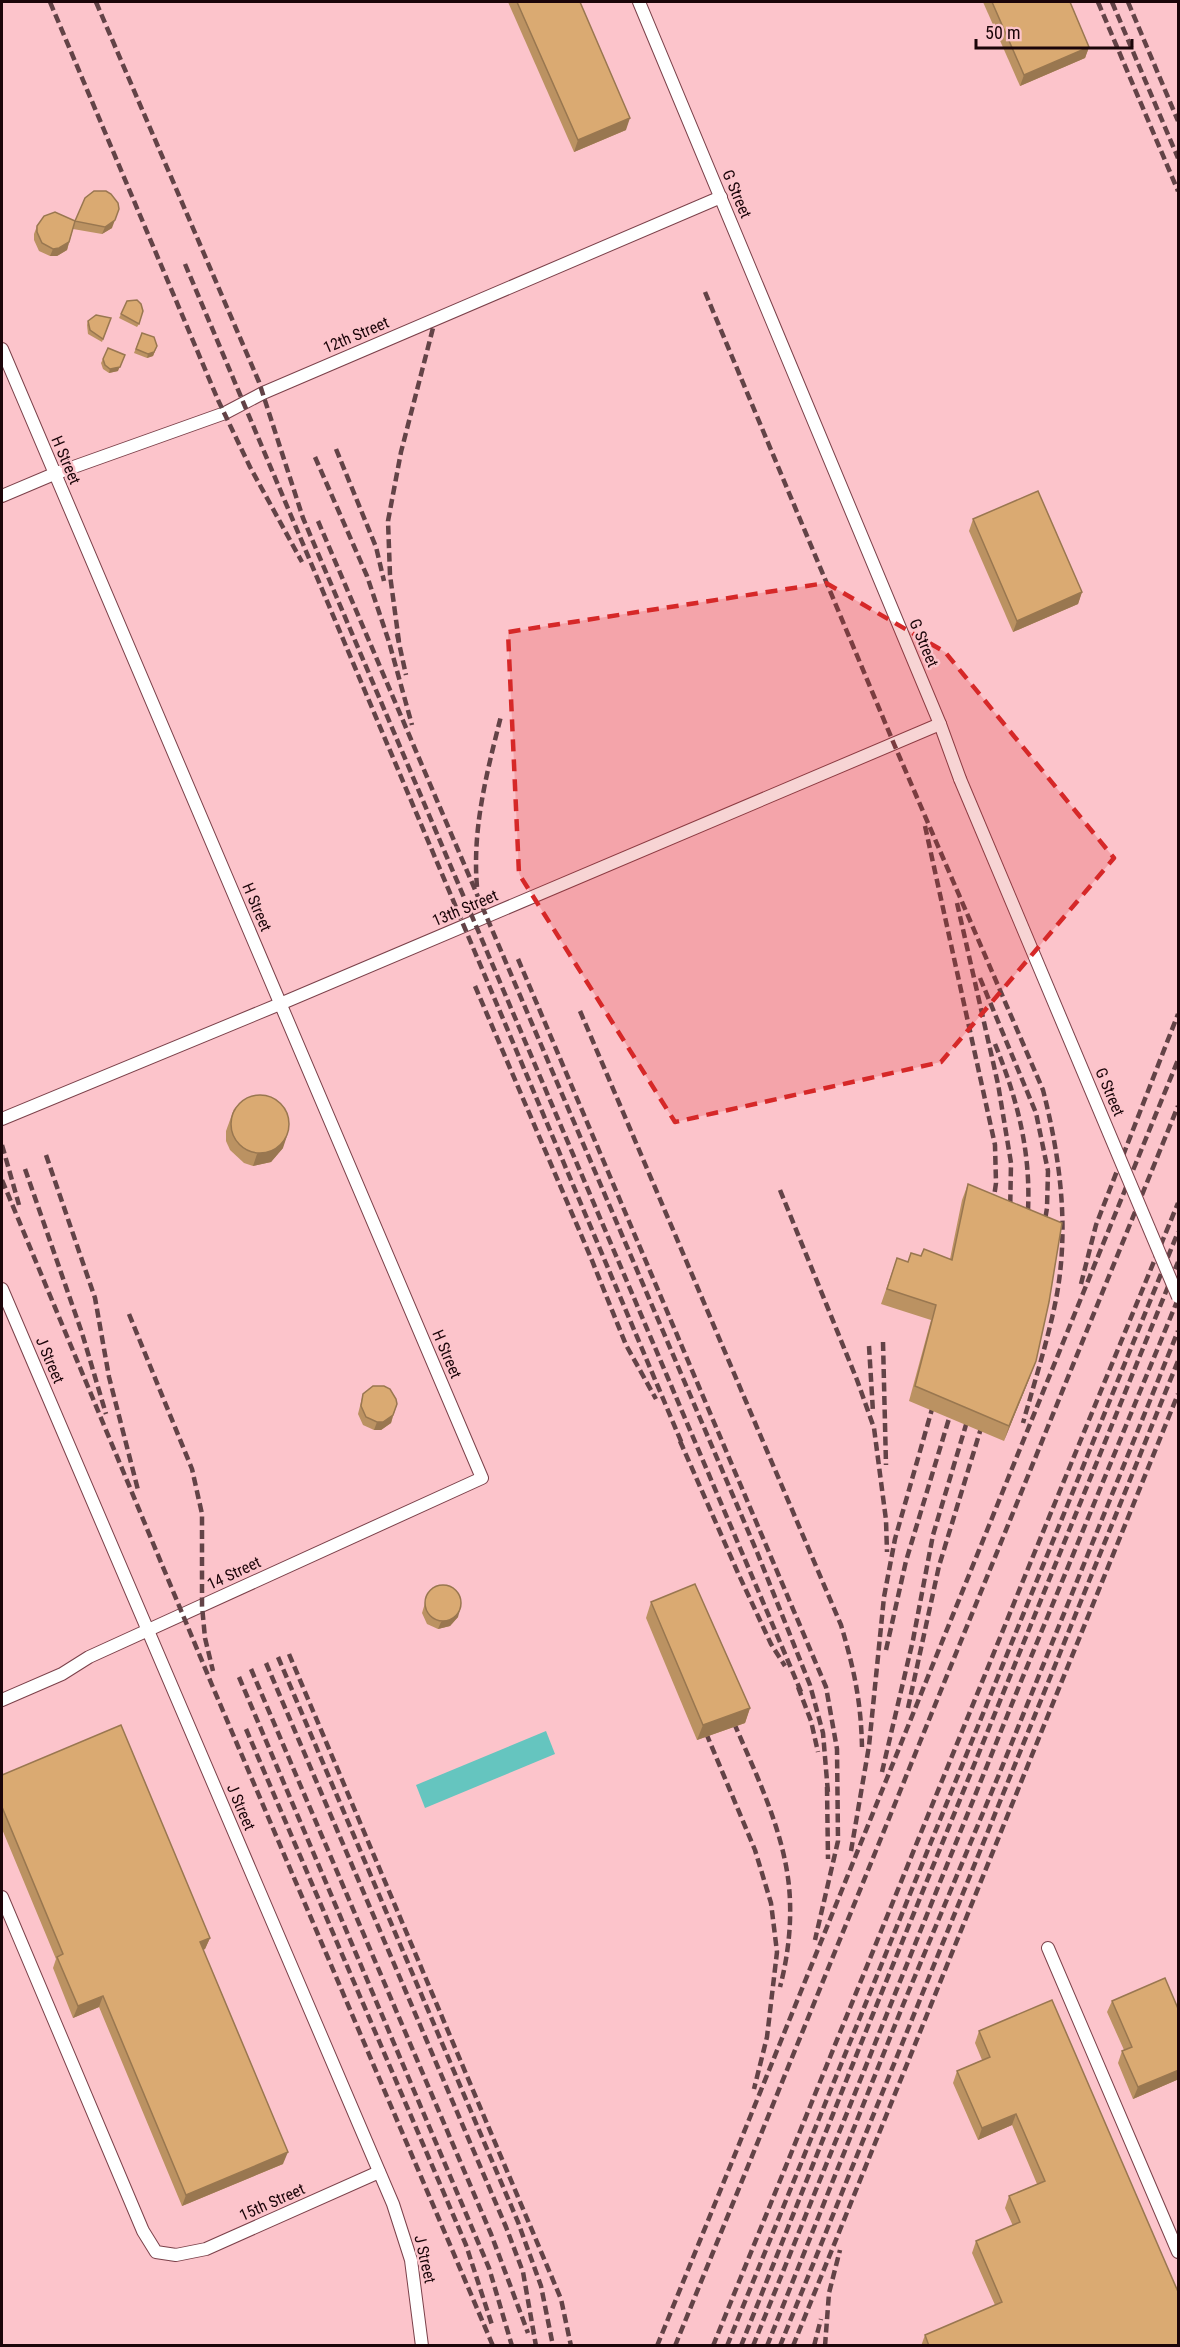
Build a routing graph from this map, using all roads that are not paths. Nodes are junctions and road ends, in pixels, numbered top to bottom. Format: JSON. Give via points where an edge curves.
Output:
{"nodes":[{"id":1,"x":639,"y":2,"type":"edge"},
{"id":2,"x":721,"y":197,"type":"junction"},
{"id":3,"x":2,"y":349,"type":"edge"},
{"id":4,"x":54,"y":474,"type":"junction"},
{"id":5,"x":2,"y":496,"type":"edge"},
{"id":6,"x":940,"y":724,"type":"junction"},
{"id":7,"x":280,"y":1004,"type":"junction"},
{"id":8,"x":2,"y":1119,"type":"edge"},
{"id":9,"x":2,"y":1289,"type":"edge"},
{"id":10,"x":1179,"y":1297,"type":"edge"},
{"id":11,"x":482,"y":1478,"type":"joint"},
{"id":12,"x":148,"y":1631,"type":"junction"},
{"id":13,"x":2,"y":1700,"type":"edge"},
{"id":14,"x":2,"y":1897,"type":"edge"},
{"id":15,"x":1048,"y":1948,"type":"dead end"},
{"id":16,"x":379,"y":2172,"type":"junction"},
{"id":17,"x":1179,"y":2252,"type":"edge"},
{"id":18,"x":422,"y":2346,"type":"edge"}],
"edges":[{"from":1,"to":2,"type":"lane","name":"G Street"},
{"from":2,"to":4,"type":"lane","name":"12th Street","via":[[263,393],[225,413]]},
{"from":2,"to":6,"type":"lane","name":"G Street"},
{"from":3,"to":4,"type":"lane","name":"H Street"},
{"from":4,"to":5,"type":"lane","name":"12th Street"},
{"from":4,"to":7,"type":"lane","name":"H Street"},
{"from":6,"to":7,"type":"lane","name":"13th Street"},
{"from":6,"to":10,"type":"lane","name":"G Street","bridge":true},
{"from":7,"to":8,"type":"lane","name":"13th Street"},
{"from":7,"to":11,"type":"lane","name":"H Street"},
{"from":9,"to":12,"type":"lane","name":"J Street"},
{"from":11,"to":12,"type":"lane","name":"14 Street"},
{"from":12,"to":13,"type":"lane","name":"14 Street"},
{"from":12,"to":16,"type":"lane","name":"J Street"},
{"from":14,"to":16,"type":"lane","name":"15th Street","via":[[143,2231],[156,2252],[177,2255],[206,2249]]},
{"from":15,"to":17,"type":"lane"},
{"from":16,"to":18,"type":"lane","name":"J Street","via":[[411,2260]]}]}
